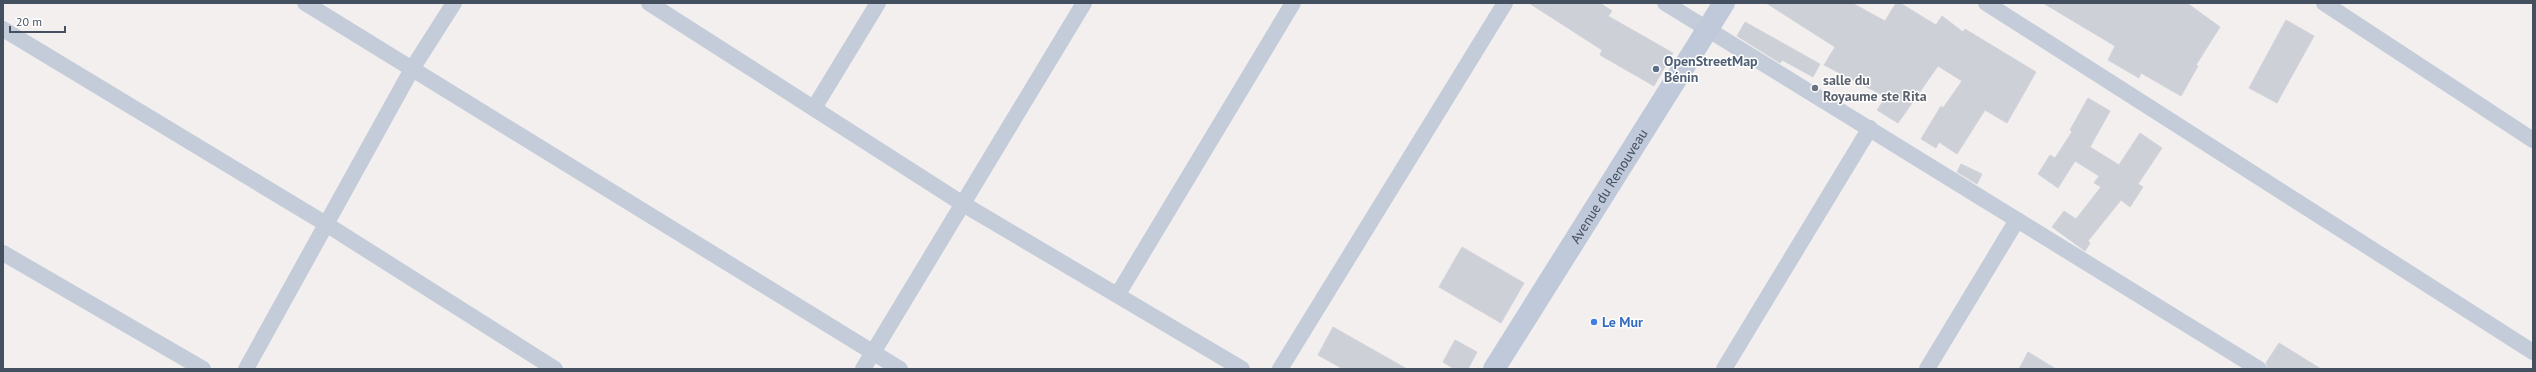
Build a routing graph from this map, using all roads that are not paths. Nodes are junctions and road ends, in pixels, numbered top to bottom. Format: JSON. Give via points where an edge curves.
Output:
{"nodes":[{"id":1,"x":305,"y":3,"type":"edge"},
{"id":2,"x":454,"y":3,"type":"edge"},
{"id":3,"x":649,"y":3,"type":"edge"},
{"id":4,"x":878,"y":3,"type":"edge"},
{"id":5,"x":1084,"y":3,"type":"edge"},
{"id":6,"x":1293,"y":3,"type":"edge"},
{"id":7,"x":1505,"y":3,"type":"edge"},
{"id":8,"x":1665,"y":3,"type":"edge"},
{"id":9,"x":1724,"y":3,"type":"edge"},
{"id":10,"x":1986,"y":3,"type":"edge"},
{"id":11,"x":2324,"y":3,"type":"edge"},
{"id":12,"x":667,"y":8,"type":"edge"},
{"id":13,"x":3,"y":29,"type":"edge"},
{"id":14,"x":1708,"y":29,"type":"junction"},
{"id":15,"x":412,"y":69,"type":"junction"},
{"id":16,"x":814,"y":108,"type":"junction"},
{"id":17,"x":1870,"y":128,"type":"junction"},
{"id":18,"x":2533,"y":140,"type":"edge"},
{"id":19,"x":963,"y":204,"type":"junction"},
{"id":20,"x":2017,"y":220,"type":"junction"},
{"id":21,"x":326,"y":224,"type":"junction"},
{"id":22,"x":3,"y":253,"type":"edge"},
{"id":23,"x":1118,"y":294,"type":"junction"},
{"id":24,"x":873,"y":352,"type":"junction"},
{"id":25,"x":2533,"y":352,"type":"edge"},
{"id":26,"x":203,"y":369,"type":"edge"},
{"id":27,"x":246,"y":369,"type":"edge"},
{"id":28,"x":555,"y":369,"type":"edge"},
{"id":29,"x":863,"y":369,"type":"edge"},
{"id":30,"x":900,"y":369,"type":"edge"},
{"id":31,"x":1242,"y":369,"type":"edge"},
{"id":32,"x":1280,"y":369,"type":"edge"},
{"id":33,"x":1494,"y":369,"type":"edge"},
{"id":34,"x":1724,"y":369,"type":"edge"},
{"id":35,"x":1927,"y":369,"type":"edge"},
{"id":36,"x":2259,"y":369,"type":"edge"}],
"edges":[{"from":1,"to":15,"type":"street"},
{"from":2,"to":15,"type":"street"},
{"from":3,"to":12,"type":"street"},
{"from":4,"to":16,"type":"street"},
{"from":5,"to":19,"type":"street"},
{"from":6,"to":23,"type":"street"},
{"from":7,"to":32,"type":"street"},
{"from":8,"to":14,"type":"street"},
{"from":9,"to":14,"type":"main road","name":"Avenue du Renouveau"},
{"from":10,"to":25,"type":"street"},
{"from":11,"to":18,"type":"street"},
{"from":12,"to":16,"type":"street"},
{"from":13,"to":21,"type":"street"},
{"from":14,"to":17,"type":"street"},
{"from":14,"to":33,"type":"main road","name":"Avenue du Renouveau"},
{"from":15,"to":21,"type":"street"},
{"from":15,"to":24,"type":"street"},
{"from":16,"to":19,"type":"street"},
{"from":17,"to":20,"type":"street"},
{"from":17,"to":34,"type":"street"},
{"from":19,"to":23,"type":"street"},
{"from":19,"to":24,"type":"street"},
{"from":20,"to":35,"type":"street"},
{"from":20,"to":36,"type":"street"},
{"from":21,"to":27,"type":"street"},
{"from":21,"to":28,"type":"street"},
{"from":22,"to":26,"type":"street"},
{"from":23,"to":31,"type":"street"},
{"from":24,"to":29,"type":"street"},
{"from":24,"to":30,"type":"street"}]}
